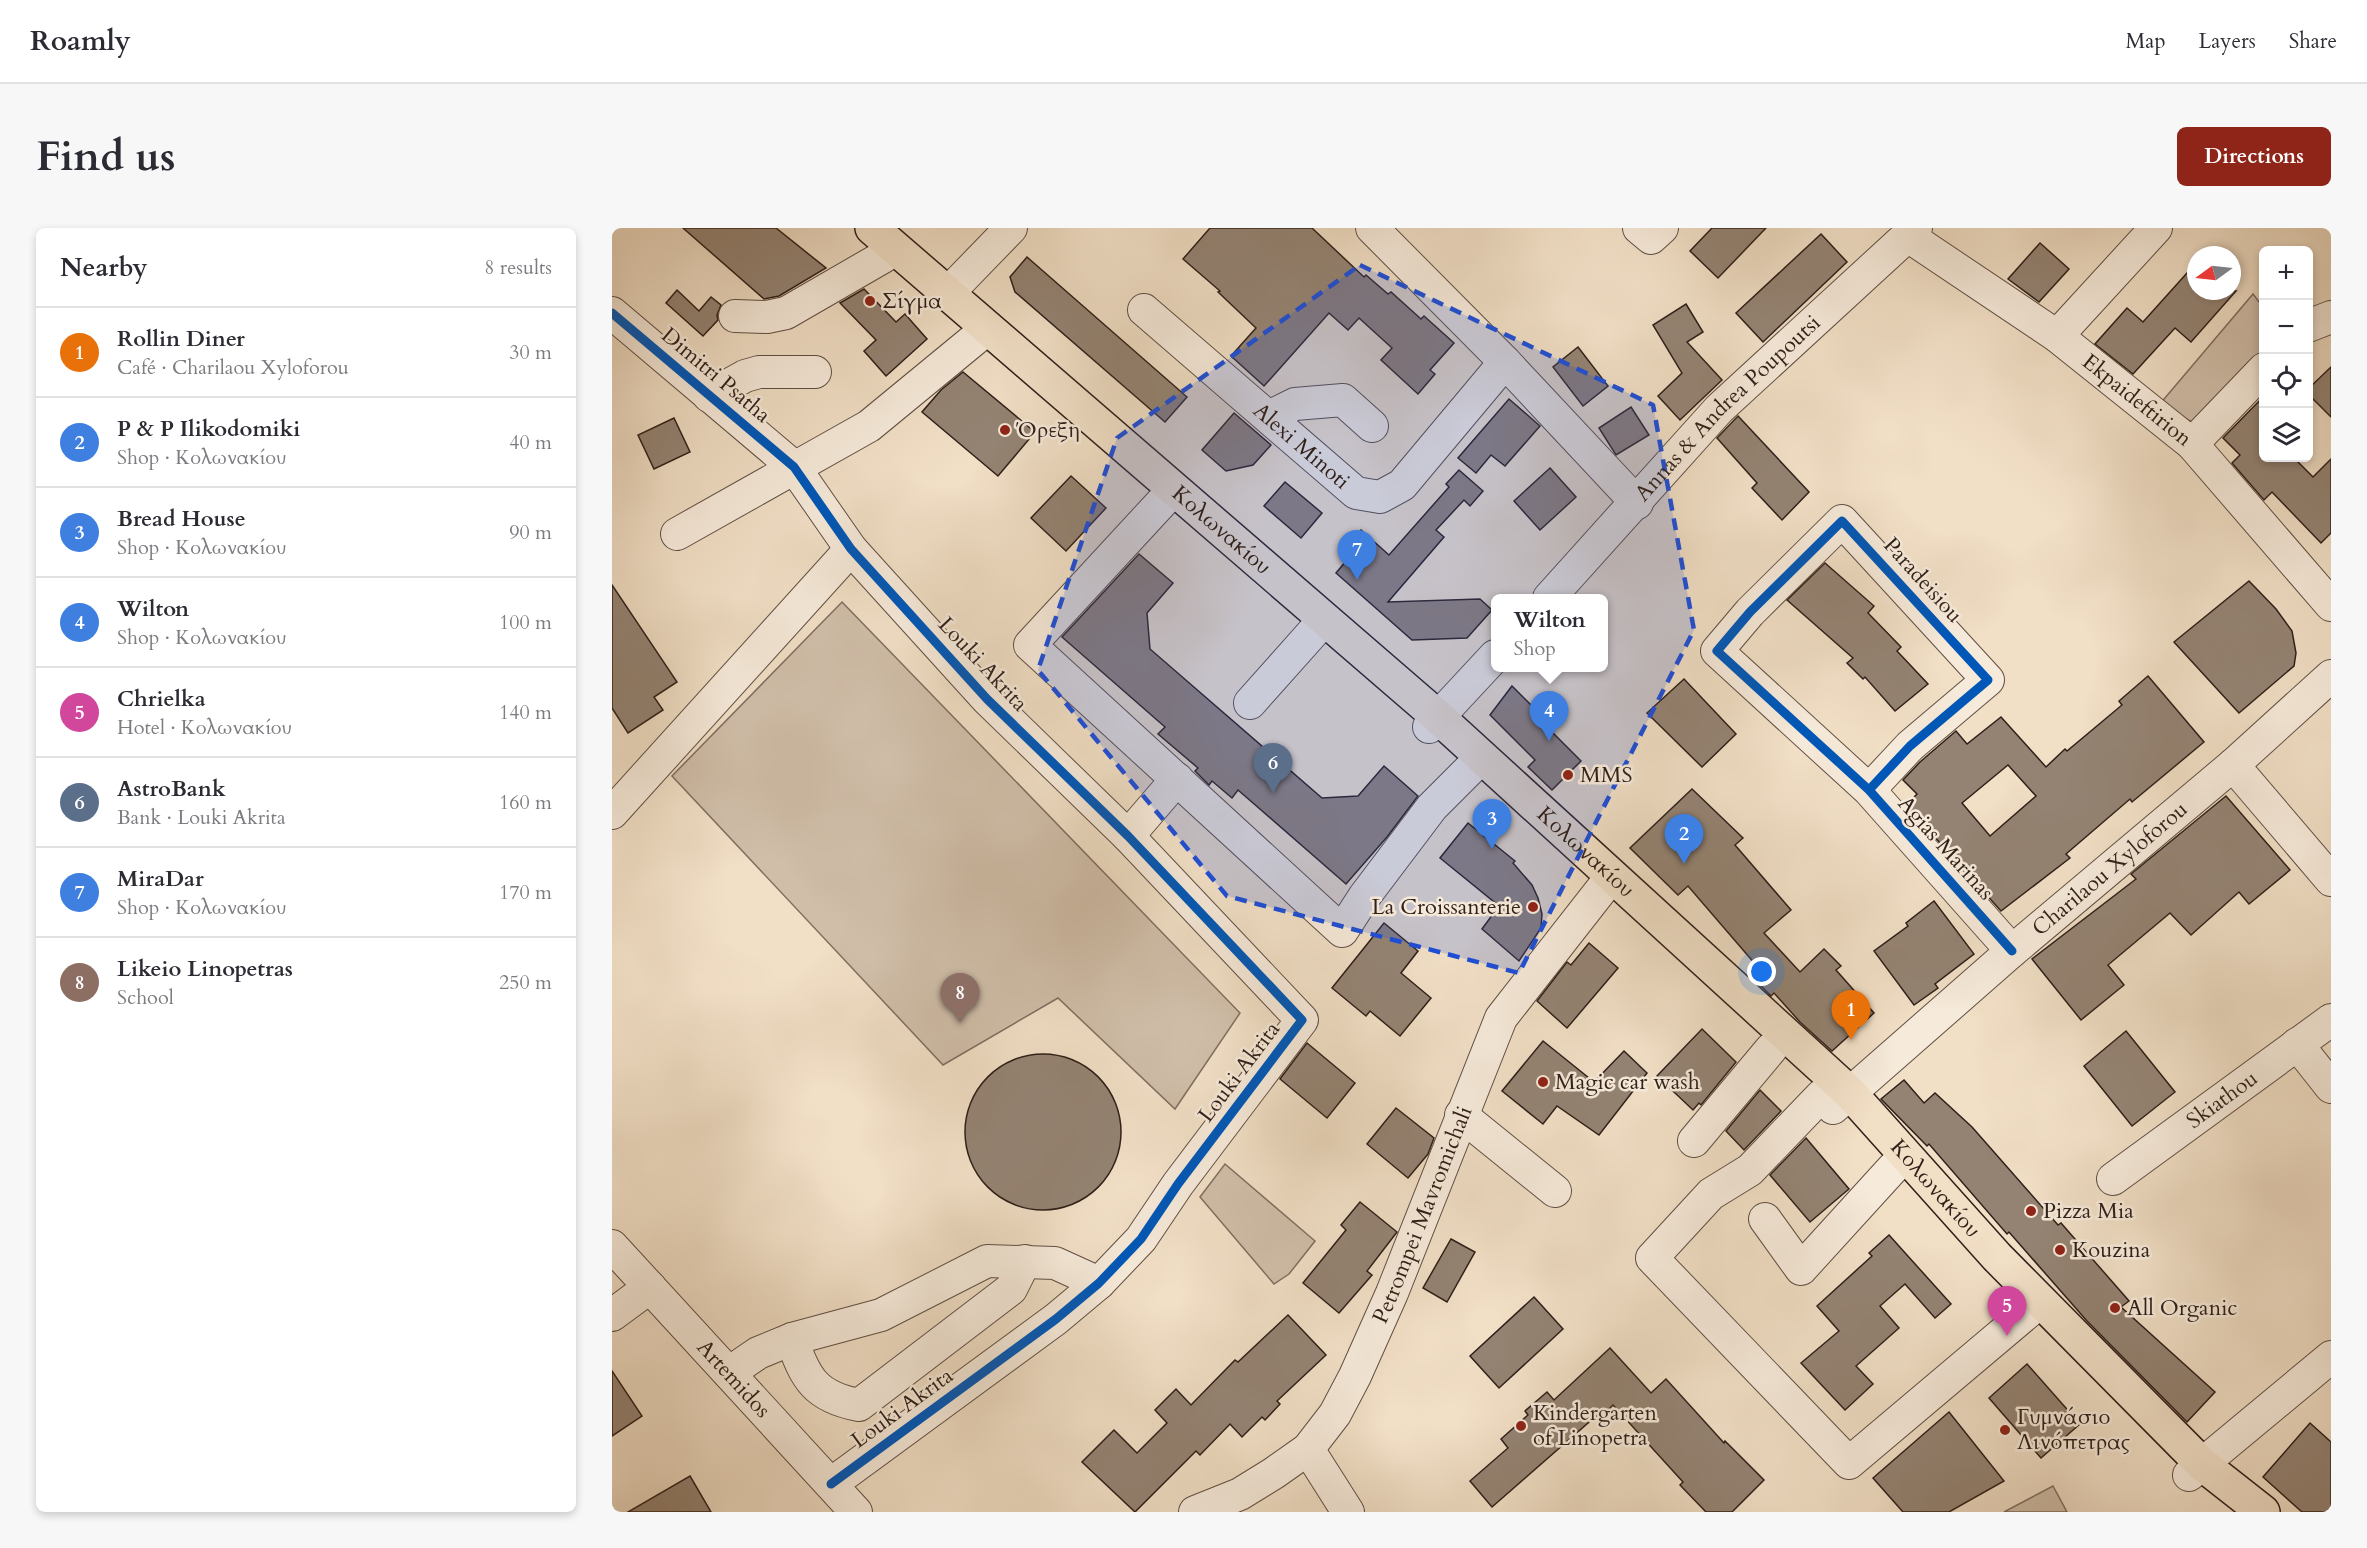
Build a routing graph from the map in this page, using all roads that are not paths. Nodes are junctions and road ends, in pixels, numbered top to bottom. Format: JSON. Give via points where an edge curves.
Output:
{"nodes":[{"id":1,"x":850,"y":228,"type":"edge"},
{"id":2,"x":1011,"y":228,"type":"edge"},
{"id":3,"x":1372,"y":228,"type":"edge"},
{"id":4,"x":1638,"y":228,"type":"edge"},
{"id":5,"x":1662,"y":228,"type":"edge"},
{"id":6,"x":2156,"y":228,"type":"edge"},
{"id":7,"x":1912,"y":232,"type":"edge"},
{"id":8,"x":877,"y":243,"type":"edge"},
{"id":9,"x":947,"y":294,"type":"junction"},
{"id":10,"x":1144,"y":309,"type":"dead end"},
{"id":11,"x":612,"y":313,"type":"edge"},
{"id":12,"x":735,"y":316,"type":"dead end"},
{"id":13,"x":2331,"y":317,"type":"edge"},
{"id":14,"x":2313,"y":324,"type":"edge"},
{"id":15,"x":2057,"y":336,"type":"junction"},
{"id":16,"x":976,"y":338,"type":"junction"},
{"id":17,"x":1505,"y":362,"type":"junction"},
{"id":18,"x":815,"y":372,"type":"dead end"},
{"id":19,"x":2259,"y":374,"type":"edge"},
{"id":20,"x":709,"y":396,"type":"junction"},
{"id":21,"x":1269,"y":417,"type":"junction"},
{"id":22,"x":1372,"y":426,"type":"dead end"},
{"id":23,"x":2192,"y":444,"type":"junction"},
{"id":24,"x":794,"y":467,"type":"junction"},
{"id":25,"x":1163,"y":501,"type":"junction"},
{"id":26,"x":1637,"y":503,"type":"junction"},
{"id":27,"x":677,"y":534,"type":"dead end"},
{"id":28,"x":851,"y":549,"type":"junction"},
{"id":29,"x":1553,"y":594,"type":"edge"},
{"id":30,"x":2331,"y":604,"type":"edge"},
{"id":31,"x":1315,"y":630,"type":"junction"},
{"id":32,"x":1717,"y":651,"type":"joint"},
{"id":33,"x":1491,"y":660,"type":"edge"},
{"id":34,"x":2331,"y":676,"type":"edge"},
{"id":35,"x":1250,"y":703,"type":"dead end"},
{"id":36,"x":1434,"y":722,"type":"junction"},
{"id":37,"x":2233,"y":765,"type":"junction"},
{"id":38,"x":1472,"y":767,"type":"junction"},
{"id":39,"x":1177,"y":779,"type":"junction"},
{"id":40,"x":1869,"y":790,"type":"junction"},
{"id":41,"x":612,"y":813,"type":"edge"},
{"id":42,"x":1128,"y":836,"type":"junction"},
{"id":43,"x":2331,"y":880,"type":"edge"},
{"id":44,"x":1607,"y":882,"type":"junction"},
{"id":45,"x":2012,"y":951,"type":"junction"},
{"id":46,"x":2331,"y":1020,"type":"edge"},
{"id":47,"x":2297,"y":1044,"type":"junction"},
{"id":48,"x":1771,"y":1049,"type":"junction"},
{"id":49,"x":2331,"y":1087,"type":"edge"},
{"id":50,"x":1834,"y":1099,"type":"junction"},
{"id":51,"x":1461,"y":1115,"type":"junction"},
{"id":52,"x":1694,"y":1141,"type":"dead end"},
{"id":53,"x":1893,"y":1168,"type":"junction"},
{"id":54,"x":2112,"y":1179,"type":"dead end"},
{"id":55,"x":1555,"y":1191,"type":"dead end"},
{"id":56,"x":1765,"y":1219,"type":"dead end"},
{"id":57,"x":612,"y":1246,"type":"edge"},
{"id":58,"x":1025,"y":1261,"type":"junction"},
{"id":59,"x":1099,"y":1283,"type":"junction"},
{"id":60,"x":650,"y":1287,"type":"junction"},
{"id":61,"x":2028,"y":1312,"type":"junction"},
{"id":62,"x":612,"y":1315,"type":"edge"},
{"id":63,"x":792,"y":1340,"type":"junction"},
{"id":64,"x":2331,"y":1357,"type":"edge"},
{"id":65,"x":729,"y":1373,"type":"junction"},
{"id":66,"x":1308,"y":1449,"type":"junction"},
{"id":67,"x":2196,"y":1469,"type":"junction"},
{"id":68,"x":831,"y":1484,"type":"junction"},
{"id":69,"x":856,"y":1512,"type":"edge"},
{"id":70,"x":1194,"y":1512,"type":"edge"},
{"id":71,"x":1348,"y":1512,"type":"edge"},
{"id":72,"x":2228,"y":1512,"type":"edge"},
{"id":73,"x":2264,"y":1512,"type":"edge"}],
"edges":[{"from":1,"to":8,"type":"main road","name":"Κολωνακίου"},
{"from":2,"to":9,"type":"street"},
{"from":3,"to":17,"type":"street"},
{"from":4,"to":5,"type":"street","via":[[1651,238]]},
{"from":6,"to":15,"type":"street"},
{"from":7,"to":15,"type":"street","name":"Ekpaideftirion"},
{"from":7,"to":26,"type":"street","name":"Annas & Andrea Poupoutsi","via":[[1719,410]]},
{"from":8,"to":9,"type":"main road","name":"Κολωνακίου"},
{"from":8,"to":12,"type":"street","via":[[786,313]]},
{"from":8,"to":16,"type":"main road","name":"Κολωνακίου"},
{"from":9,"to":36,"type":"main road","name":"Κολωνακίου"},
{"from":10,"to":21,"type":"street","name":"Alexi Minoti"},
{"from":11,"to":20,"type":"street","name":"Dimitri Psatha"},
{"from":13,"to":14,"type":"street"},
{"from":15,"to":23,"type":"street","name":"Ekpaideftirion"},
{"from":16,"to":24,"type":"street","via":[[869,426]]},
{"from":16,"to":25,"type":"main road","name":"Κολωνακίου","via":[[1068,414]]},
{"from":17,"to":21,"type":"street","name":"Alexi Minoti","via":[[1402,485],[1380,497],[1356,493]]},
{"from":17,"to":26,"type":"street"},
{"from":18,"to":20,"type":"street","via":[[759,372]]},
{"from":19,"to":23,"type":"street"},
{"from":20,"to":24,"type":"street","name":"Dimitri Psatha"},
{"from":21,"to":22,"type":"street","via":[[1295,404],[1343,400]]},
{"from":23,"to":30,"type":"street","name":"Ekpaideftirion"},
{"from":24,"to":27,"type":"street"},
{"from":24,"to":28,"type":"street","name":"Dimitri Psatha"},
{"from":25,"to":31,"type":"main road","name":"Κολωνακίου"},
{"from":25,"to":39,"type":"street","via":[[1030,645]]},
{"from":26,"to":29,"type":"street","name":"Annas & Andrea Poupoutsi"},
{"from":28,"to":41,"type":"street"},
{"from":28,"to":42,"type":"street","name":"Louki Akrita","via":[[987,699]]},
{"from":31,"to":35,"type":"street"},
{"from":31,"to":36,"type":"main road","name":"Κολωνακίου"},
{"from":32,"to":40,"type":"street","name":"Agias Marinas"},
{"from":32,"to":40,"type":"street","name":"Paradeisiou","via":[[1750,612],[1842,520],[1988,680],[1910,746]]},
{"from":33,"to":36,"type":"street"},
{"from":34,"to":37,"type":"street","name":"Charilaou Xyloforou"},
{"from":36,"to":38,"type":"main road","name":"Κολωνακίου"},
{"from":36,"to":44,"type":"main road","name":"Κολωνακίου"},
{"from":37,"to":43,"type":"street"},
{"from":37,"to":45,"type":"street","name":"Charilaou Xyloforou"},
{"from":38,"to":39,"type":"street","via":[[1432,807],[1342,931]]},
{"from":38,"to":44,"type":"main road","name":"Κολωνακίου"},
{"from":39,"to":42,"type":"street"},
{"from":40,"to":45,"type":"street","name":"Agias Marinas"},
{"from":42,"to":59,"type":"street","name":"Louki Akrita","via":[[1302,1020],[1141,1239]]},
{"from":44,"to":48,"type":"main road","name":"Κολωνακίου"},
{"from":44,"to":50,"type":"main road","name":"Κολωνακίου"},
{"from":44,"to":51,"type":"street","name":"Petrompei Mavromichali","via":[[1501,1018]]},
{"from":45,"to":50,"type":"street","name":"Charilaou Xyloforou"},
{"from":46,"to":47,"type":"street","name":"Skiathou"},
{"from":47,"to":49,"type":"street"},
{"from":47,"to":54,"type":"street","name":"Skiathou"},
{"from":48,"to":50,"type":"main road","name":"Κολωνακίου"},
{"from":48,"to":52,"type":"street"},
{"from":50,"to":53,"type":"main road","name":"Κολωνακίου"},
{"from":50,"to":61,"type":"street","name":"Charilaou Xyloforou","via":[[1750,1170],[1711,1194],[1652,1258],[1849,1463]]},
{"from":50,"to":67,"type":"main road","name":"Κολωνακίου","via":[[1997,1257]]},
{"from":51,"to":55,"type":"street"},
{"from":51,"to":66,"type":"street","name":"Petrompei Mavromichali","via":[[1359,1368],[1335,1414]]},
{"from":53,"to":56,"type":"street","via":[[1801,1269]]},
{"from":53,"to":61,"type":"main road","name":"Κολωνακίου"},
{"from":57,"to":60,"type":"street","name":"Artemidos"},
{"from":58,"to":59,"type":"street","via":[[1055,1263]]},
{"from":58,"to":63,"type":"street","via":[[987,1261],[881,1315]]},
{"from":58,"to":63,"type":"street","via":[[1011,1289],[859,1405],[819,1391],[798,1360]]},
{"from":59,"to":68,"type":"street","name":"Louki Akrita"},
{"from":60,"to":62,"type":"street"},
{"from":60,"to":65,"type":"street","name":"Artemidos"},
{"from":61,"to":67,"type":"main road","name":"Κολωνακίου"},
{"from":63,"to":65,"type":"street","via":[[758,1353]]},
{"from":64,"to":67,"type":"street"},
{"from":65,"to":68,"type":"street","name":"Artemidos"},
{"from":66,"to":70,"type":"street","name":"Petrompei Mavromichali","via":[[1240,1494]]},
{"from":66,"to":71,"type":"street"},
{"from":67,"to":72,"type":"main road","name":"Κολωνακίου"},
{"from":67,"to":73,"type":"main road","name":"Κολωνακίου"},
{"from":68,"to":69,"type":"street","name":"Artemidos"}]}
